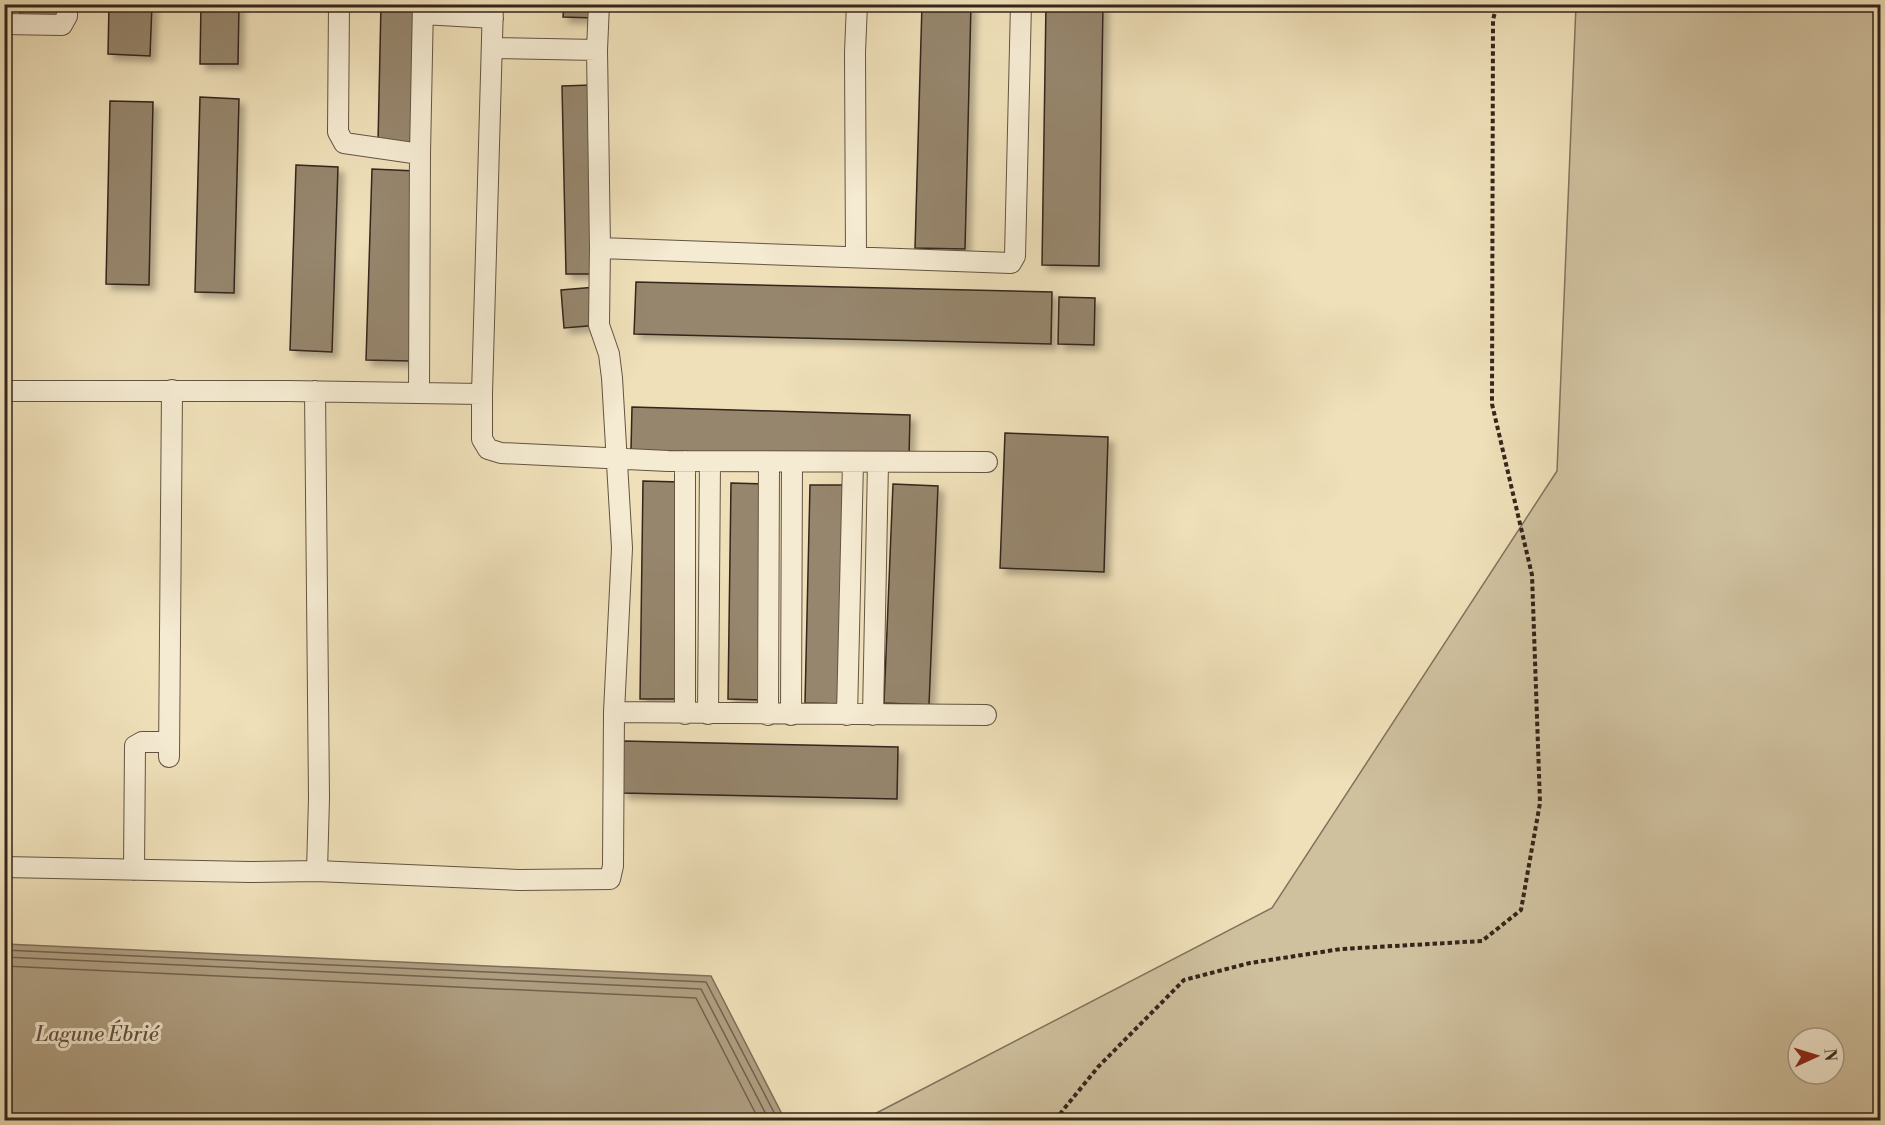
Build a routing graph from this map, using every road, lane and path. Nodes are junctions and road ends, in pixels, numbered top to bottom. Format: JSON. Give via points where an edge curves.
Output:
{"nodes":[{"id":1,"x":67,"y":4,"type":"edge"},
{"id":2,"x":339,"y":4,"type":"edge"},
{"id":3,"x":599,"y":4,"type":"edge"},
{"id":4,"x":857,"y":4,"type":"edge"},
{"id":5,"x":1021,"y":4,"type":"edge"},
{"id":6,"x":1497,"y":4,"type":"edge"},
{"id":7,"x":423,"y":9,"type":"edge"},
{"id":8,"x":493,"y":11,"type":"edge"},
{"id":9,"x":6,"y":17,"type":"edge"},
{"id":10,"x":492,"y":48,"type":"junction"},
{"id":11,"x":597,"y":50,"type":"junction"},
{"id":12,"x":420,"y":154,"type":"junction"},
{"id":13,"x":600,"y":248,"type":"junction"},
{"id":14,"x":856,"y":257,"type":"junction"},
{"id":15,"x":172,"y":390,"type":"junction"},
{"id":16,"x":4,"y":391,"type":"edge"},
{"id":17,"x":315,"y":391,"type":"junction"},
{"id":18,"x":419,"y":393,"type":"junction"},
{"id":19,"x":482,"y":394,"type":"junction"},
{"id":20,"x":618,"y":458,"type":"junction"},
{"id":21,"x":685,"y":461,"type":"junction"},
{"id":22,"x":710,"y":462,"type":"junction"},
{"id":23,"x":769,"y":462,"type":"junction"},
{"id":24,"x":792,"y":462,"type":"junction"},
{"id":25,"x":853,"y":462,"type":"junction"},
{"id":26,"x":987,"y":462,"type":"dead end"},
{"id":27,"x":878,"y":463,"type":"junction"},
{"id":28,"x":614,"y":712,"type":"junction"},
{"id":29,"x":684,"y":714,"type":"junction"},
{"id":30,"x":708,"y":714,"type":"junction"},
{"id":31,"x":768,"y":715,"type":"junction"},
{"id":32,"x":791,"y":715,"type":"junction"},
{"id":33,"x":847,"y":715,"type":"junction"},
{"id":34,"x":873,"y":715,"type":"junction"},
{"id":35,"x":986,"y":716,"type":"dead end"},
{"id":36,"x":4,"y":867,"type":"edge"},
{"id":37,"x":134,"y":870,"type":"junction"},
{"id":38,"x":317,"y":871,"type":"junction"},
{"id":39,"x":1055,"y":1120,"type":"edge"}],
"edges":[{"from":1,"to":9,"type":"lane","via":[[62,25]]},
{"from":2,"to":12,"type":"lane","via":[[338,132],[344,143]]},
{"from":3,"to":11,"type":"lane"},
{"from":4,"to":14,"type":"lane"},
{"from":5,"to":14,"type":"lane","via":[[1016,256],[1011,263],[999,264]]},
{"from":6,"to":39,"type":"path","via":[[1493,20],[1492,404],[1532,574],[1540,803],[1521,910],[1482,941],[1341,949],[1250,963],[1184,980],[1098,1067]]},
{"from":7,"to":8,"type":"lane"},
{"from":7,"to":12,"type":"lane"},
{"from":8,"to":10,"type":"lane"},
{"from":10,"to":11,"type":"lane"},
{"from":10,"to":19,"type":"lane"},
{"from":11,"to":13,"type":"lane"},
{"from":12,"to":18,"type":"lane"},
{"from":13,"to":14,"type":"lane"},
{"from":13,"to":20,"type":"lane","via":[[599,325],[609,354]]},
{"from":15,"to":16,"type":"lane"},
{"from":15,"to":17,"type":"lane"},
{"from":15,"to":37,"type":"lane","via":[[169,750],[142,742],[135,746]]},
{"from":17,"to":18,"type":"lane"},
{"from":17,"to":38,"type":"lane"},
{"from":18,"to":19,"type":"lane"},
{"from":19,"to":20,"type":"lane","via":[[482,439],[488,449],[501,453]]},
{"from":20,"to":21,"type":"lane"},
{"from":20,"to":28,"type":"lane","via":[[622,548]]},
{"from":21,"to":22,"type":"lane"},
{"from":21,"to":29,"type":"lane"},
{"from":22,"to":23,"type":"lane"},
{"from":22,"to":30,"type":"lane"},
{"from":23,"to":24,"type":"lane"},
{"from":23,"to":31,"type":"lane"},
{"from":24,"to":25,"type":"lane"},
{"from":24,"to":32,"type":"lane"},
{"from":25,"to":27,"type":"lane"},
{"from":25,"to":33,"type":"lane"},
{"from":26,"to":27,"type":"lane"},
{"from":27,"to":34,"type":"lane"},
{"from":28,"to":29,"type":"lane"},
{"from":28,"to":38,"type":"lane","via":[[610,879],[508,880]]},
{"from":29,"to":30,"type":"lane"},
{"from":30,"to":31,"type":"lane"},
{"from":31,"to":32,"type":"lane"},
{"from":32,"to":33,"type":"lane"},
{"from":33,"to":34,"type":"lane"},
{"from":34,"to":35,"type":"lane"},
{"from":36,"to":37,"type":"lane"},
{"from":37,"to":38,"type":"lane"}]}
